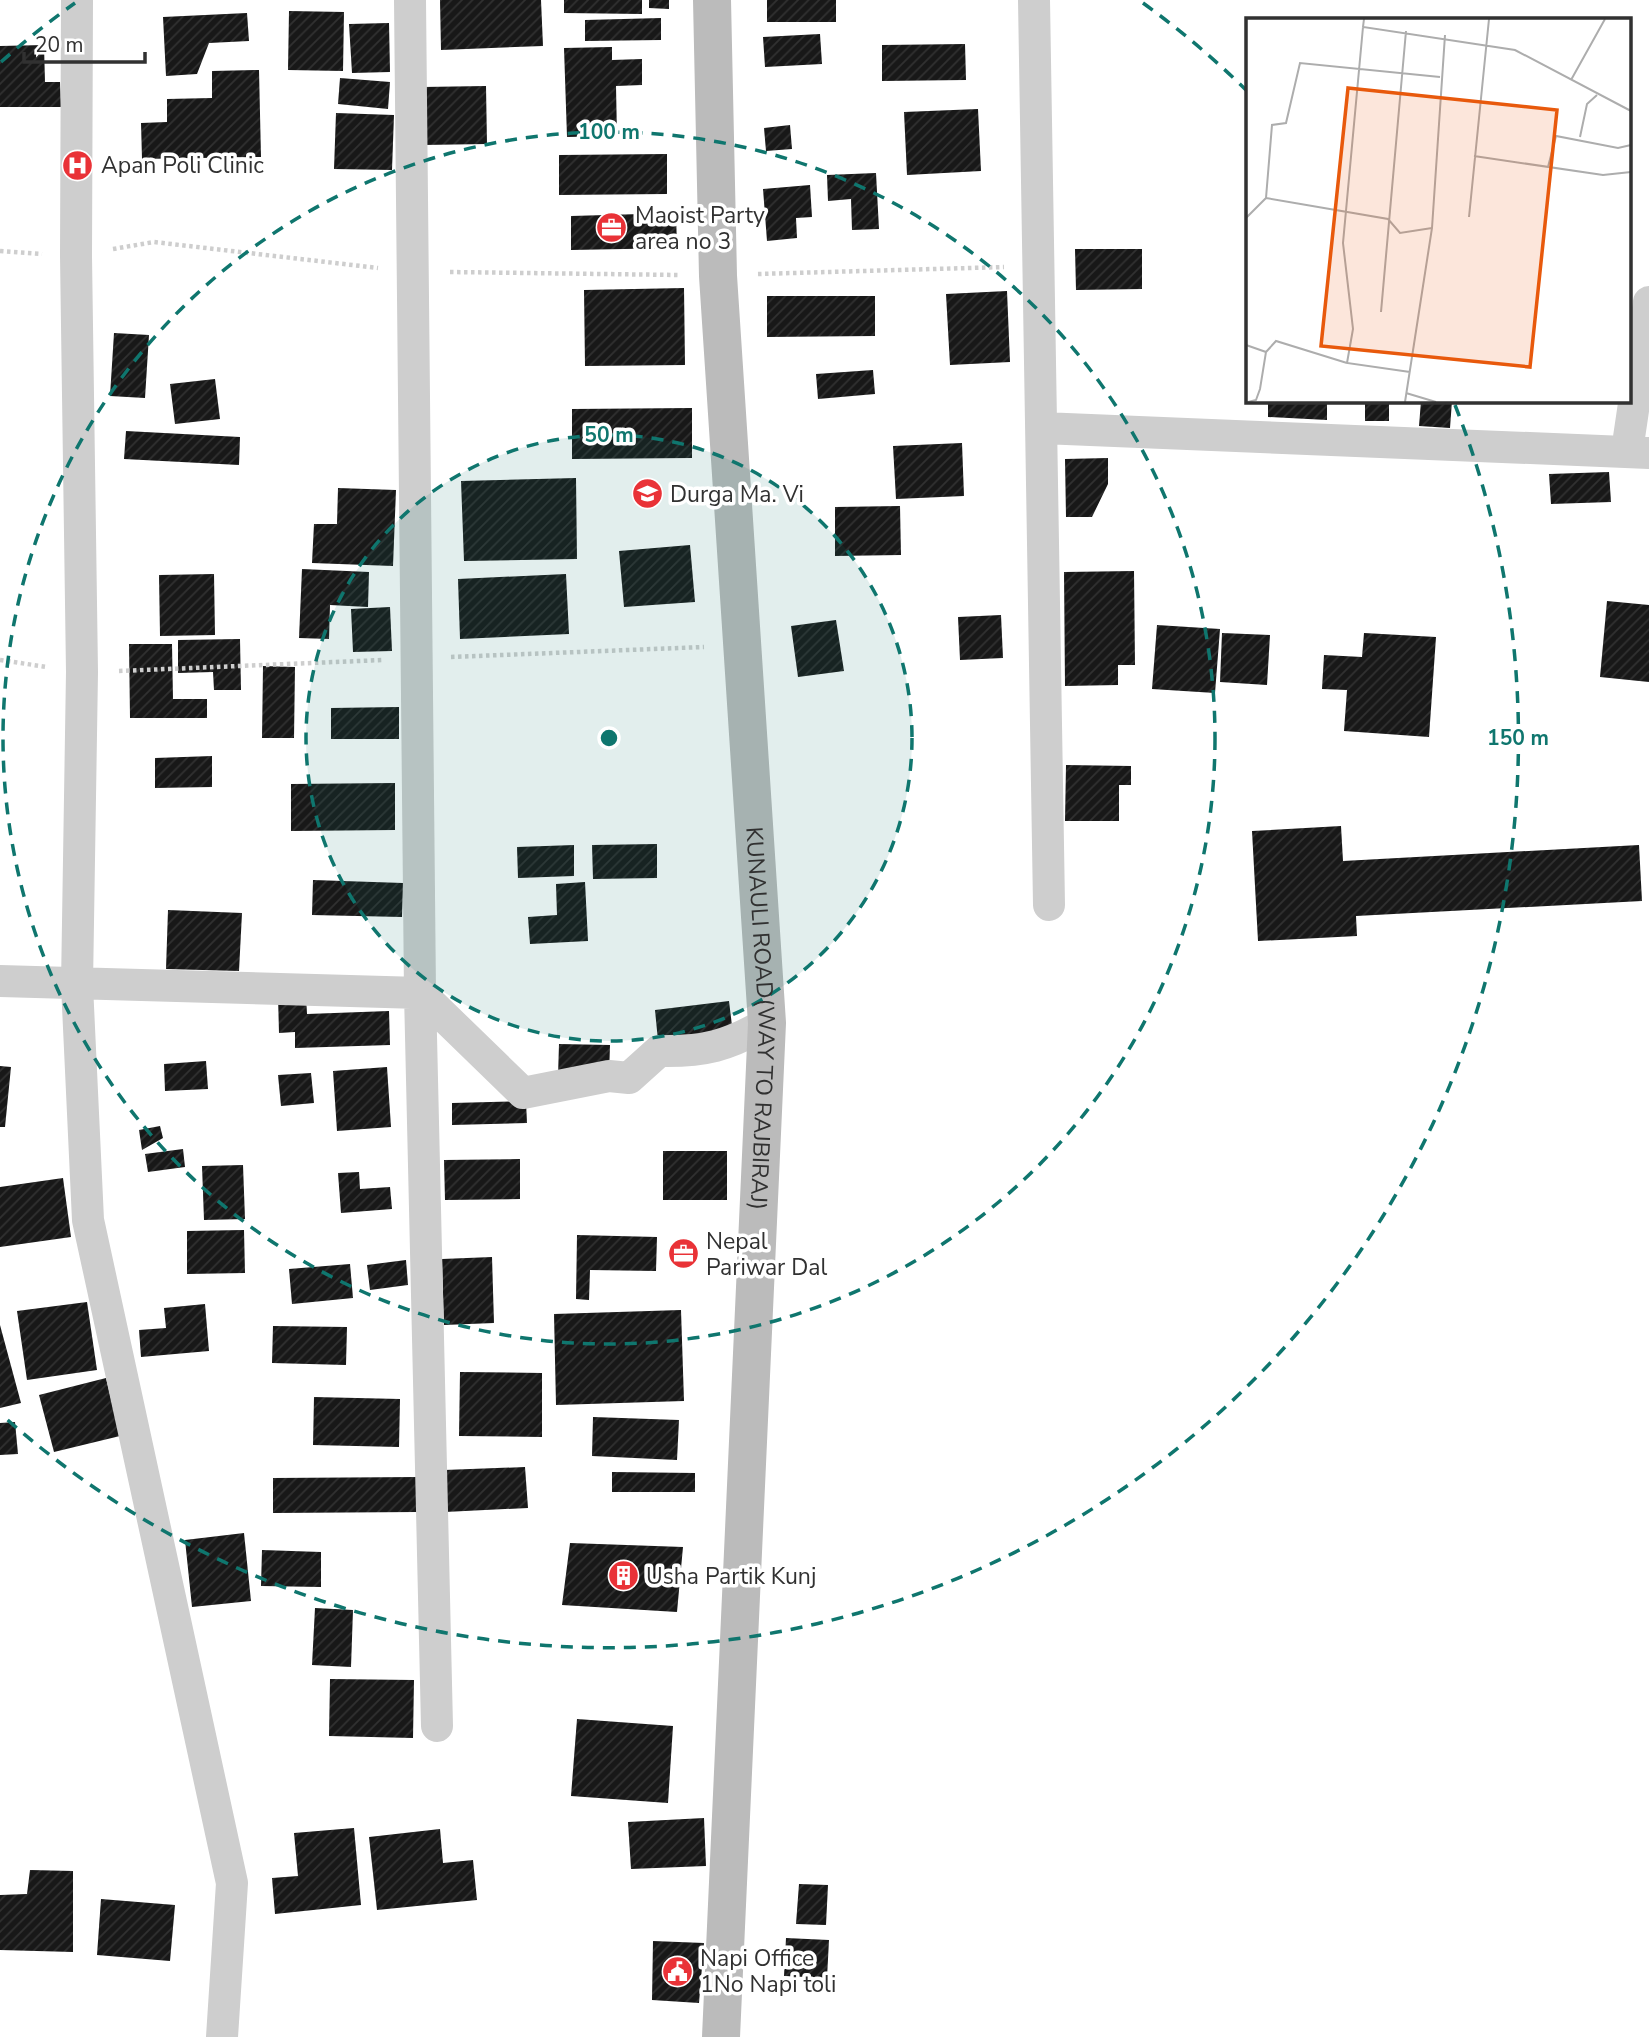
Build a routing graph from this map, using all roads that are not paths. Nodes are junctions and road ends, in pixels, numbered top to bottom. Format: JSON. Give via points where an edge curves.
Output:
{"nodes":[{"id":1,"x":77,"y":0,"type":"edge"},
{"id":2,"x":410,"y":0,"type":"edge"},
{"id":3,"x":712,"y":0,"type":"edge"},
{"id":4,"x":1034,"y":0,"type":"edge"},
{"id":5,"x":1649,"y":302,"type":"edge"},
{"id":6,"x":1042,"y":428,"type":"junction"},
{"id":7,"x":1638,"y":452,"type":"edge"},
{"id":8,"x":1049,"y":905,"type":"dead end"},
{"id":9,"x":0,"y":981,"type":"edge"},
{"id":10,"x":77,"y":985,"type":"junction"},
{"id":11,"x":420,"y":993,"type":"junction"},
{"id":12,"x":767,"y":1023,"type":"junction"},
{"id":13,"x":437,"y":1726,"type":"dead end"},
{"id":14,"x":222,"y":2037,"type":"edge"},
{"id":15,"x":721,"y":2037,"type":"edge"}],
"edges":[{"from":1,"to":10,"type":"street","via":[[82,672]]},
{"from":2,"to":11,"type":"street"},
{"from":3,"to":12,"type":"main road","name":"KUNAULI ROAD(WAY TO RAJBIRAJ)","via":[[718,276]]},
{"from":4,"to":6,"type":"street"},
{"from":5,"to":7,"type":"street"},
{"from":6,"to":7,"type":"street"},
{"from":6,"to":8,"type":"street"},
{"from":9,"to":10,"type":"street"},
{"from":10,"to":11,"type":"street"},
{"from":10,"to":14,"type":"street","via":[[88,1220],[232,1883]]},
{"from":11,"to":12,"type":"street","via":[[523,1093],[609,1076],[629,1078],[659,1051],[695,1052],[734,1042]]},
{"from":11,"to":13,"type":"street"},
{"from":12,"to":15,"type":"main road","name":"KUNAULI ROAD(WAY TO RAJBIRAJ)"}]}
